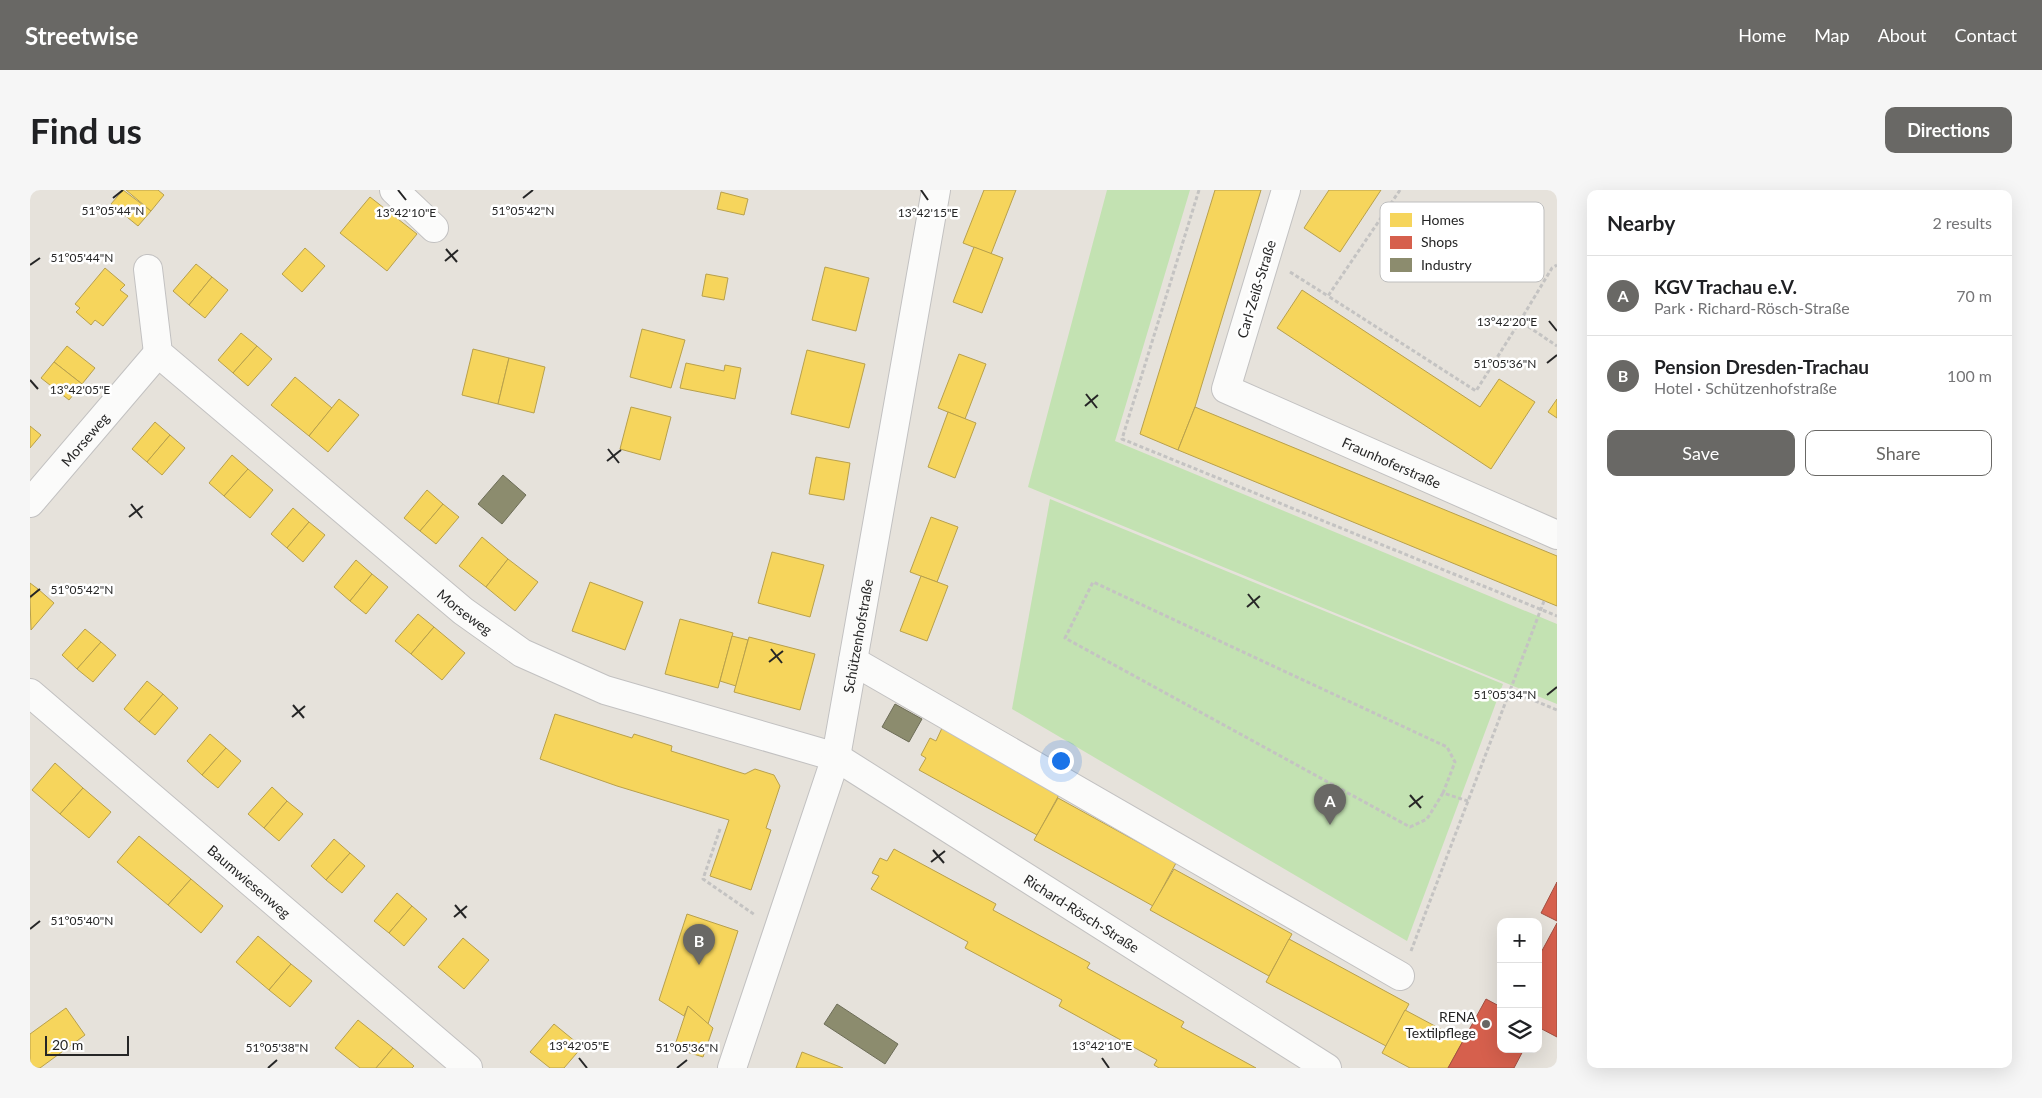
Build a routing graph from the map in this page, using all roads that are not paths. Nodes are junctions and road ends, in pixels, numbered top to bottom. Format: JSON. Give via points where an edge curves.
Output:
{"nodes":[{"id":1,"x":394,"y":190,"type":"edge"},
{"id":2,"x":936,"y":190,"type":"edge"},
{"id":3,"x":1286,"y":190,"type":"edge"},
{"id":4,"x":434,"y":228,"type":"dead end"},
{"id":5,"x":148,"y":269,"type":"dead end"},
{"id":6,"x":158,"y":353,"type":"junction"},
{"id":7,"x":1226,"y":389,"type":"joint"},
{"id":8,"x":30,"y":503,"type":"edge"},
{"id":9,"x":1557,"y":535,"type":"edge"},
{"id":10,"x":853,"y":662,"type":"junction"},
{"id":11,"x":30,"y":693,"type":"edge"},
{"id":12,"x":836,"y":757,"type":"junction"},
{"id":13,"x":1404,"y":966,"type":"road end"},
{"id":14,"x":468,"y":1068,"type":"edge"},
{"id":15,"x":732,"y":1068,"type":"edge"},
{"id":16,"x":1327,"y":1068,"type":"edge"}],
"edges":[{"from":1,"to":4,"type":"street"},
{"from":2,"to":10,"type":"street","name":"Schützenhofstraße"},
{"from":3,"to":7,"type":"street","name":"Carl-Zeiß-Straße"},
{"from":5,"to":6,"type":"street"},
{"from":6,"to":8,"type":"street","name":"Morseweg"},
{"from":6,"to":12,"type":"street","name":"Morseweg","via":[[464,611],[522,653],[605,690]]},
{"from":7,"to":9,"type":"street","name":"Fraunhoferstraße"},
{"from":10,"to":12,"type":"street","name":"Schützenhofstraße"},
{"from":10,"to":13,"type":"street"},
{"from":11,"to":14,"type":"street","name":"Baumwiesenweg"},
{"from":12,"to":15,"type":"street","name":"Schützenhofstraße"},
{"from":12,"to":16,"type":"street","name":"Richard-Rösch-Straße"}]}
